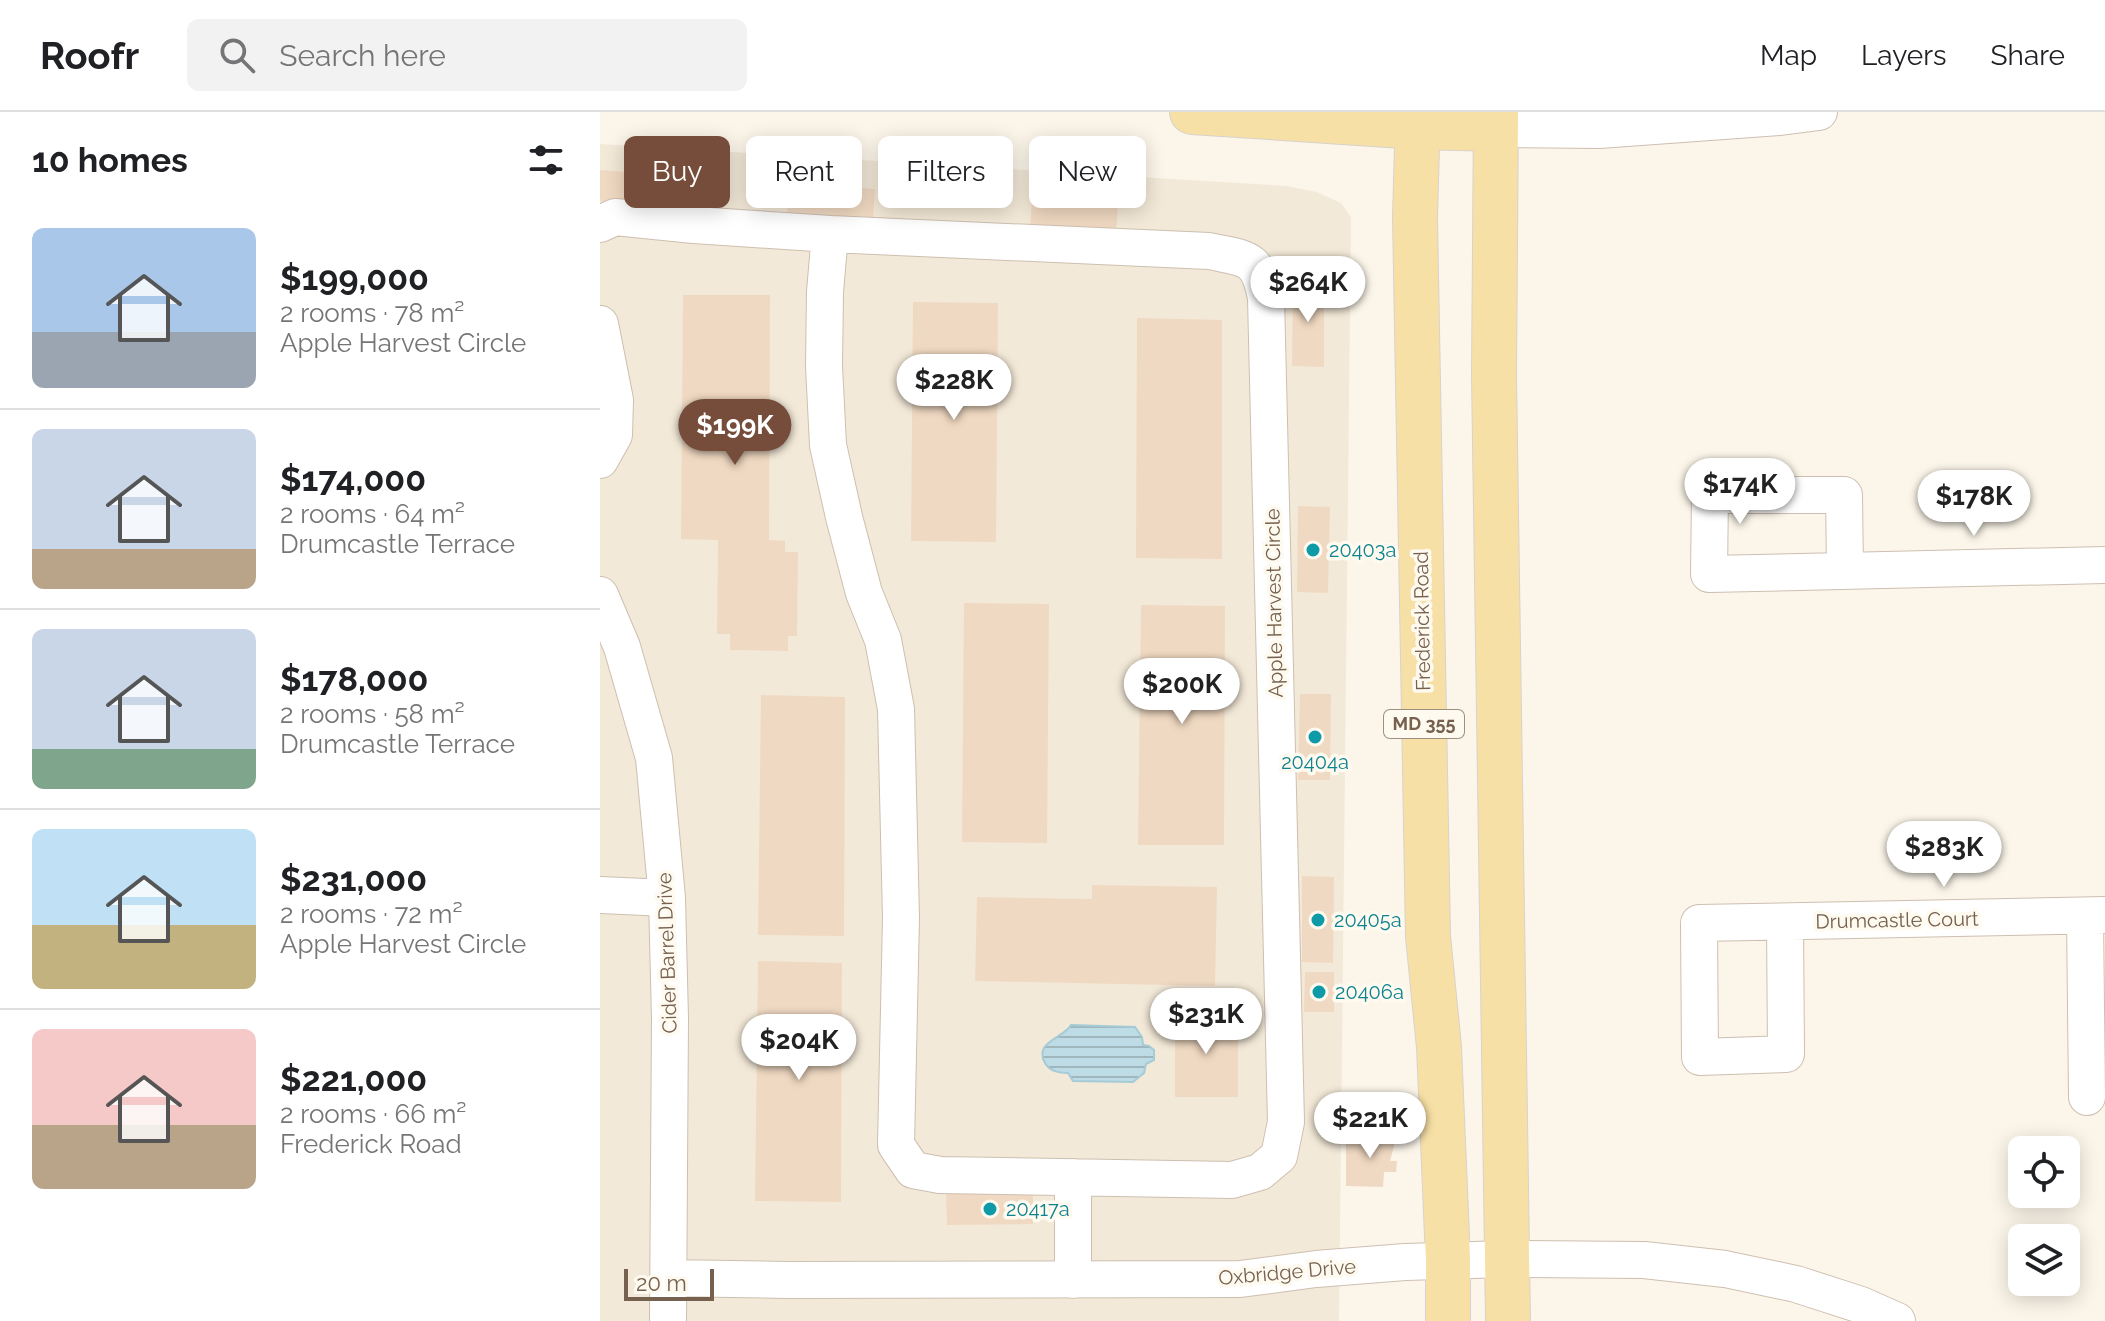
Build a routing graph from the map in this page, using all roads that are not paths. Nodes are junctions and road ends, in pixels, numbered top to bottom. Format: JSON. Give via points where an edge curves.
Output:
{"nodes":[{"id":1,"x":1192,"y":112,"type":"edge"},
{"id":2,"x":1819,"y":112,"type":"edge"},
{"id":3,"x":1418,"y":120,"type":"edge"},
{"id":4,"x":1496,"y":120,"type":"edge"},
{"id":5,"x":600,"y":224,"type":"edge"},
{"id":6,"x":830,"y":234,"type":"junction"},
{"id":7,"x":600,"y":324,"type":"edge"},
{"id":8,"x":600,"y":460,"type":"edge"},
{"id":9,"x":2105,"y":565,"type":"edge"},
{"id":10,"x":1845,"y":571,"type":"dead end"},
{"id":11,"x":600,"y":595,"type":"edge"},
{"id":12,"x":600,"y":895,"type":"edge"},
{"id":13,"x":667,"y":898,"type":"junction"},
{"id":14,"x":2095,"y":916,"type":"edge"},
{"id":15,"x":1785,"y":922,"type":"dead end"},
{"id":16,"x":2087,"y":1097,"type":"dead end"},
{"id":17,"x":1073,"y":1177,"type":"junction"},
{"id":18,"x":1507,"y":1259,"type":"junction"},
{"id":19,"x":1448,"y":1260,"type":"junction"},
{"id":20,"x":668,"y":1278,"type":"junction"},
{"id":21,"x":1073,"y":1280,"type":"junction"},
{"id":22,"x":668,"y":1321,"type":"edge"},
{"id":23,"x":1448,"y":1321,"type":"edge"},
{"id":24,"x":1508,"y":1321,"type":"edge"},
{"id":25,"x":1897,"y":1321,"type":"edge"}],
"edges":[{"from":1,"to":3,"type":"main road"},
{"from":2,"to":4,"type":"street","via":[[1599,130]]},
{"from":3,"to":4,"type":"main road"},
{"from":3,"to":19,"type":"main road","name":"Frederick Road","number":"MD 355","via":[[1415,217],[1428,936],[1439,1047]]},
{"from":4,"to":18,"type":"main road","via":[[1494,375]]},
{"from":5,"to":6,"type":"street","name":"Apple Harvest Circle","via":[[615,217]]},
{"from":6,"to":17,"type":"street","name":"Apple Harvest Circle","via":[[824,366],[828,445],[864,593],[883,640],[896,709],[901,918],[896,1145],[913,1170],[940,1175]]},
{"from":6,"to":17,"type":"street","name":"Apple Harvest Circle","via":[[1209,251],[1247,258],[1262,277],[1286,1122],[1279,1156],[1260,1172],[1232,1180]]},
{"from":7,"to":8,"type":"street","via":[[615,400],[614,435]]},
{"from":9,"to":10,"type":"street"},
{"from":11,"to":13,"type":"street","name":"Cider Barrel Drive","via":[[622,647],[654,758]]},
{"from":12,"to":13,"type":"street"},
{"from":13,"to":20,"type":"street","name":"Cider Barrel Drive"},
{"from":14,"to":15,"type":"street","name":"Drumcastle Court"},
{"from":14,"to":16,"type":"street"},
{"from":17,"to":21,"type":"street"},
{"from":18,"to":19,"type":"street","name":"Oxbridge Drive"},
{"from":18,"to":24,"type":"main road"},
{"from":18,"to":25,"type":"street","name":"Oxbridge Drive","via":[[1644,1260],[1725,1269],[1796,1284]]},
{"from":19,"to":21,"type":"street","name":"Oxbridge Drive","via":[[1240,1279]]},
{"from":19,"to":23,"type":"main road","name":"Frederick Road","number":"MD 355"},
{"from":20,"to":21,"type":"street","name":"Oxbridge Drive"},
{"from":20,"to":22,"type":"street","name":"Cider Barrel Drive"}]}
